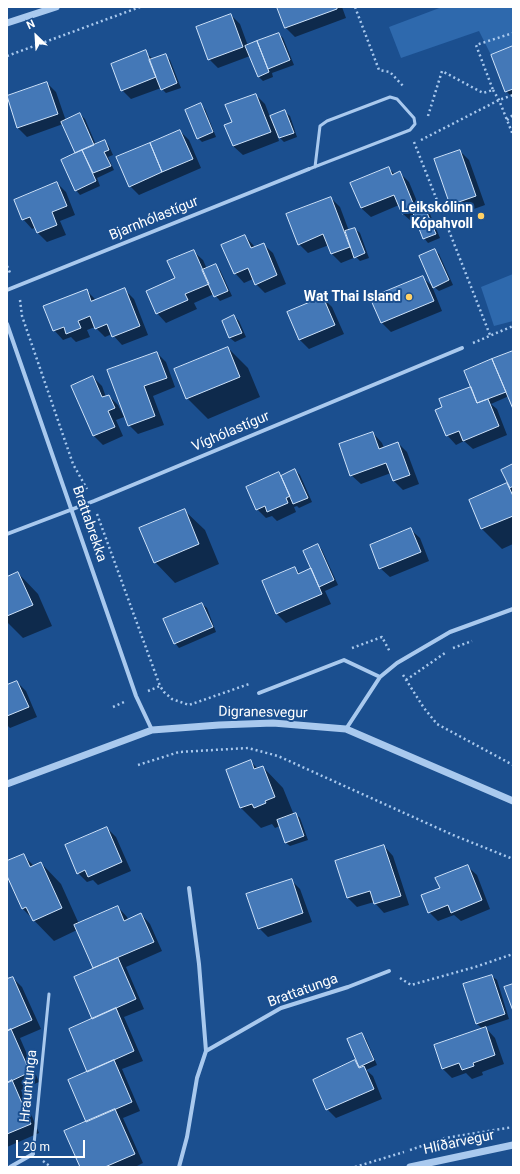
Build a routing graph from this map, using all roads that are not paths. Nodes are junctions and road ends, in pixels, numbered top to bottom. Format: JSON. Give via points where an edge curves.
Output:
{"nodes":[{"id":1,"x":56,"y":7,"type":"edge"},
{"id":2,"x":9,"y":24,"type":"edge"},
{"id":3,"x":315,"y":167,"type":"junction"},
{"id":4,"x":309,"y":169,"type":"joint"},
{"id":5,"x":7,"y":290,"type":"edge"},
{"id":6,"x":7,"y":324,"type":"edge"},
{"id":7,"x":462,"y":348,"type":"road end"},
{"id":8,"x":72,"y":510,"type":"junction"},
{"id":9,"x":7,"y":534,"type":"edge"},
{"id":10,"x":513,"y":609,"type":"edge"},
{"id":11,"x":380,"y":678,"type":"junction"},
{"id":12,"x":258,"y":693,"type":"dead end"},
{"id":13,"x":152,"y":730,"type":"junction"},
{"id":14,"x":346,"y":730,"type":"junction"},
{"id":15,"x":7,"y":784,"type":"edge"},
{"id":16,"x":513,"y":801,"type":"edge"},
{"id":17,"x":189,"y":888,"type":"dead end"},
{"id":18,"x":389,"y":971,"type":"road end"},
{"id":19,"x":49,"y":994,"type":"dead end"},
{"id":20,"x":206,"y":1051,"type":"junction"},
{"id":21,"x":513,"y":1145,"type":"edge"},
{"id":22,"x":33,"y":1154,"type":"joint"},
{"id":23,"x":10,"y":1167,"type":"edge"},
{"id":24,"x":179,"y":1167,"type":"edge"},
{"id":25,"x":410,"y":1167,"type":"edge"}],
"edges":[{"from":1,"to":2,"type":"street"},
{"from":3,"to":3,"type":"lane","via":[[410,130],[415,124],[414,118],[397,99],[390,97],[327,121],[320,126]]},
{"from":3,"to":4,"type":"lane"},
{"from":4,"to":5,"type":"street","name":"Bjarnhólastígur"},
{"from":6,"to":8,"type":"street","name":"Brattabrekka"},
{"from":7,"to":8,"type":"street","name":"Víghólastígur"},
{"from":8,"to":9,"type":"street","name":"Víghólastígur"},
{"from":8,"to":13,"type":"street","name":"Brattabrekka","via":[[136,696]]},
{"from":10,"to":11,"type":"street","via":[[450,632],[397,663]]},
{"from":11,"to":12,"type":"street","via":[[344,660]]},
{"from":11,"to":14,"type":"street"},
{"from":13,"to":14,"type":"street","name":"Digranesvegur","via":[[273,723]]},
{"from":13,"to":15,"type":"street","name":"Digranesvegur"},
{"from":14,"to":16,"type":"street","name":"Digranesvegur"},
{"from":17,"to":20,"type":"street","via":[[199,964]]},
{"from":18,"to":20,"type":"street","name":"Brattatunga","via":[[281,1008]]},
{"from":19,"to":22,"type":"lane","name":"Hrauntunga"},
{"from":20,"to":24,"type":"street"},
{"from":21,"to":25,"type":"street","name":"Hlíðarvegur"},
{"from":22,"to":23,"type":"street","name":"Hrauntunga"}]}
